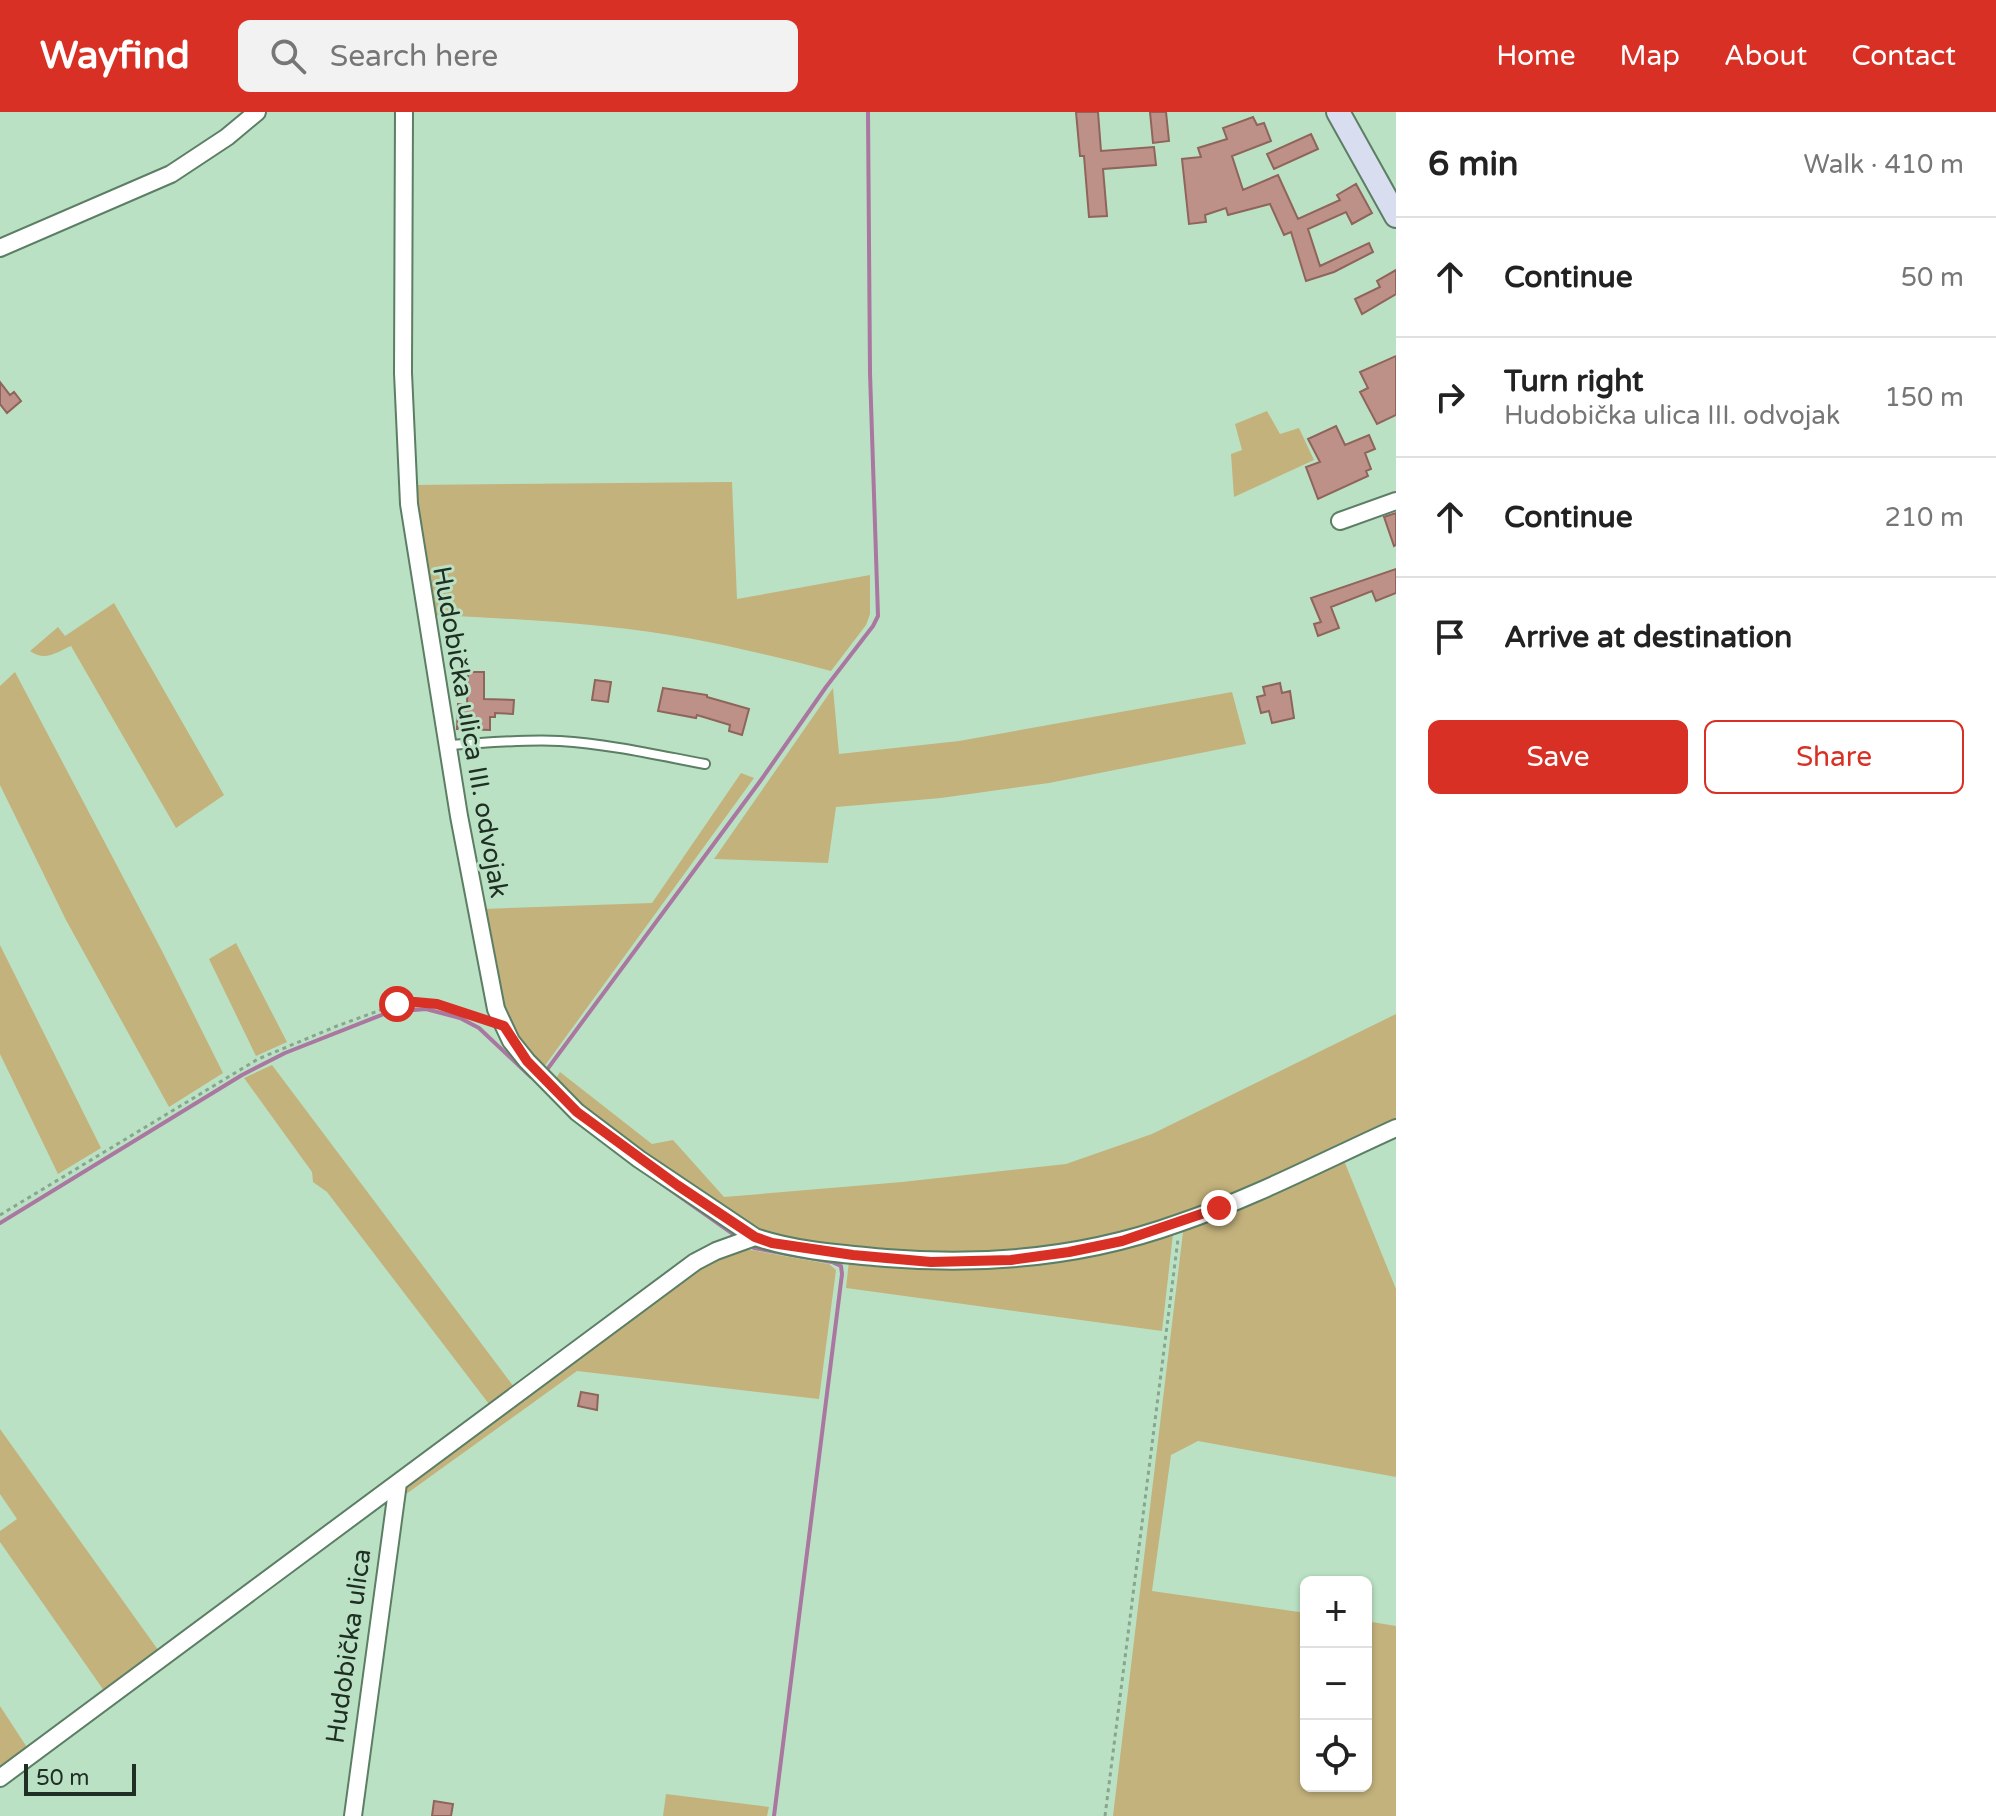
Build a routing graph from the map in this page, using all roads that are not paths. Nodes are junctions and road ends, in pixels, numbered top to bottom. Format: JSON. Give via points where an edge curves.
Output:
{"nodes":[{"id":1,"x":257,"y":112,"type":"edge"},
{"id":2,"x":404,"y":112,"type":"edge"},
{"id":3,"x":1338,"y":112,"type":"edge"},
{"id":4,"x":1396,"y":216,"type":"edge"},
{"id":5,"x":0,"y":248,"type":"edge"},
{"id":6,"x":1396,"y":501,"type":"edge"},
{"id":7,"x":1340,"y":521,"type":"dead end"},
{"id":8,"x":449,"y":745,"type":"junction"},
{"id":9,"x":705,"y":764,"type":"dead end"},
{"id":10,"x":1396,"y":1128,"type":"edge"},
{"id":11,"x":755,"y":1237,"type":"junction"},
{"id":12,"x":398,"y":1483,"type":"junction"},
{"id":13,"x":0,"y":1778,"type":"edge"},
{"id":14,"x":353,"y":1816,"type":"edge"}],
"edges":[{"from":1,"to":5,"type":"street","via":[[171,174]]},
{"from":2,"to":8,"type":"street","name":"Hudobička ulica III. odvojak","via":[[405,456],[413,537]]},
{"from":3,"to":4,"type":"main road"},
{"from":6,"to":7,"type":"street"},
{"from":8,"to":9,"type":"lane","via":[[558,741]]},
{"from":8,"to":11,"type":"street","name":"Hudobička ulica III. odvojak","via":[[490,983],[504,1026],[527,1061],[577,1112]]},
{"from":10,"to":11,"type":"street","via":[[1180,1223],[1069,1252],[931,1262]]},
{"from":11,"to":12,"type":"street","via":[[695,1262]]},
{"from":12,"to":13,"type":"street"},
{"from":12,"to":14,"type":"street","name":"Hudobička ulica"}]}
